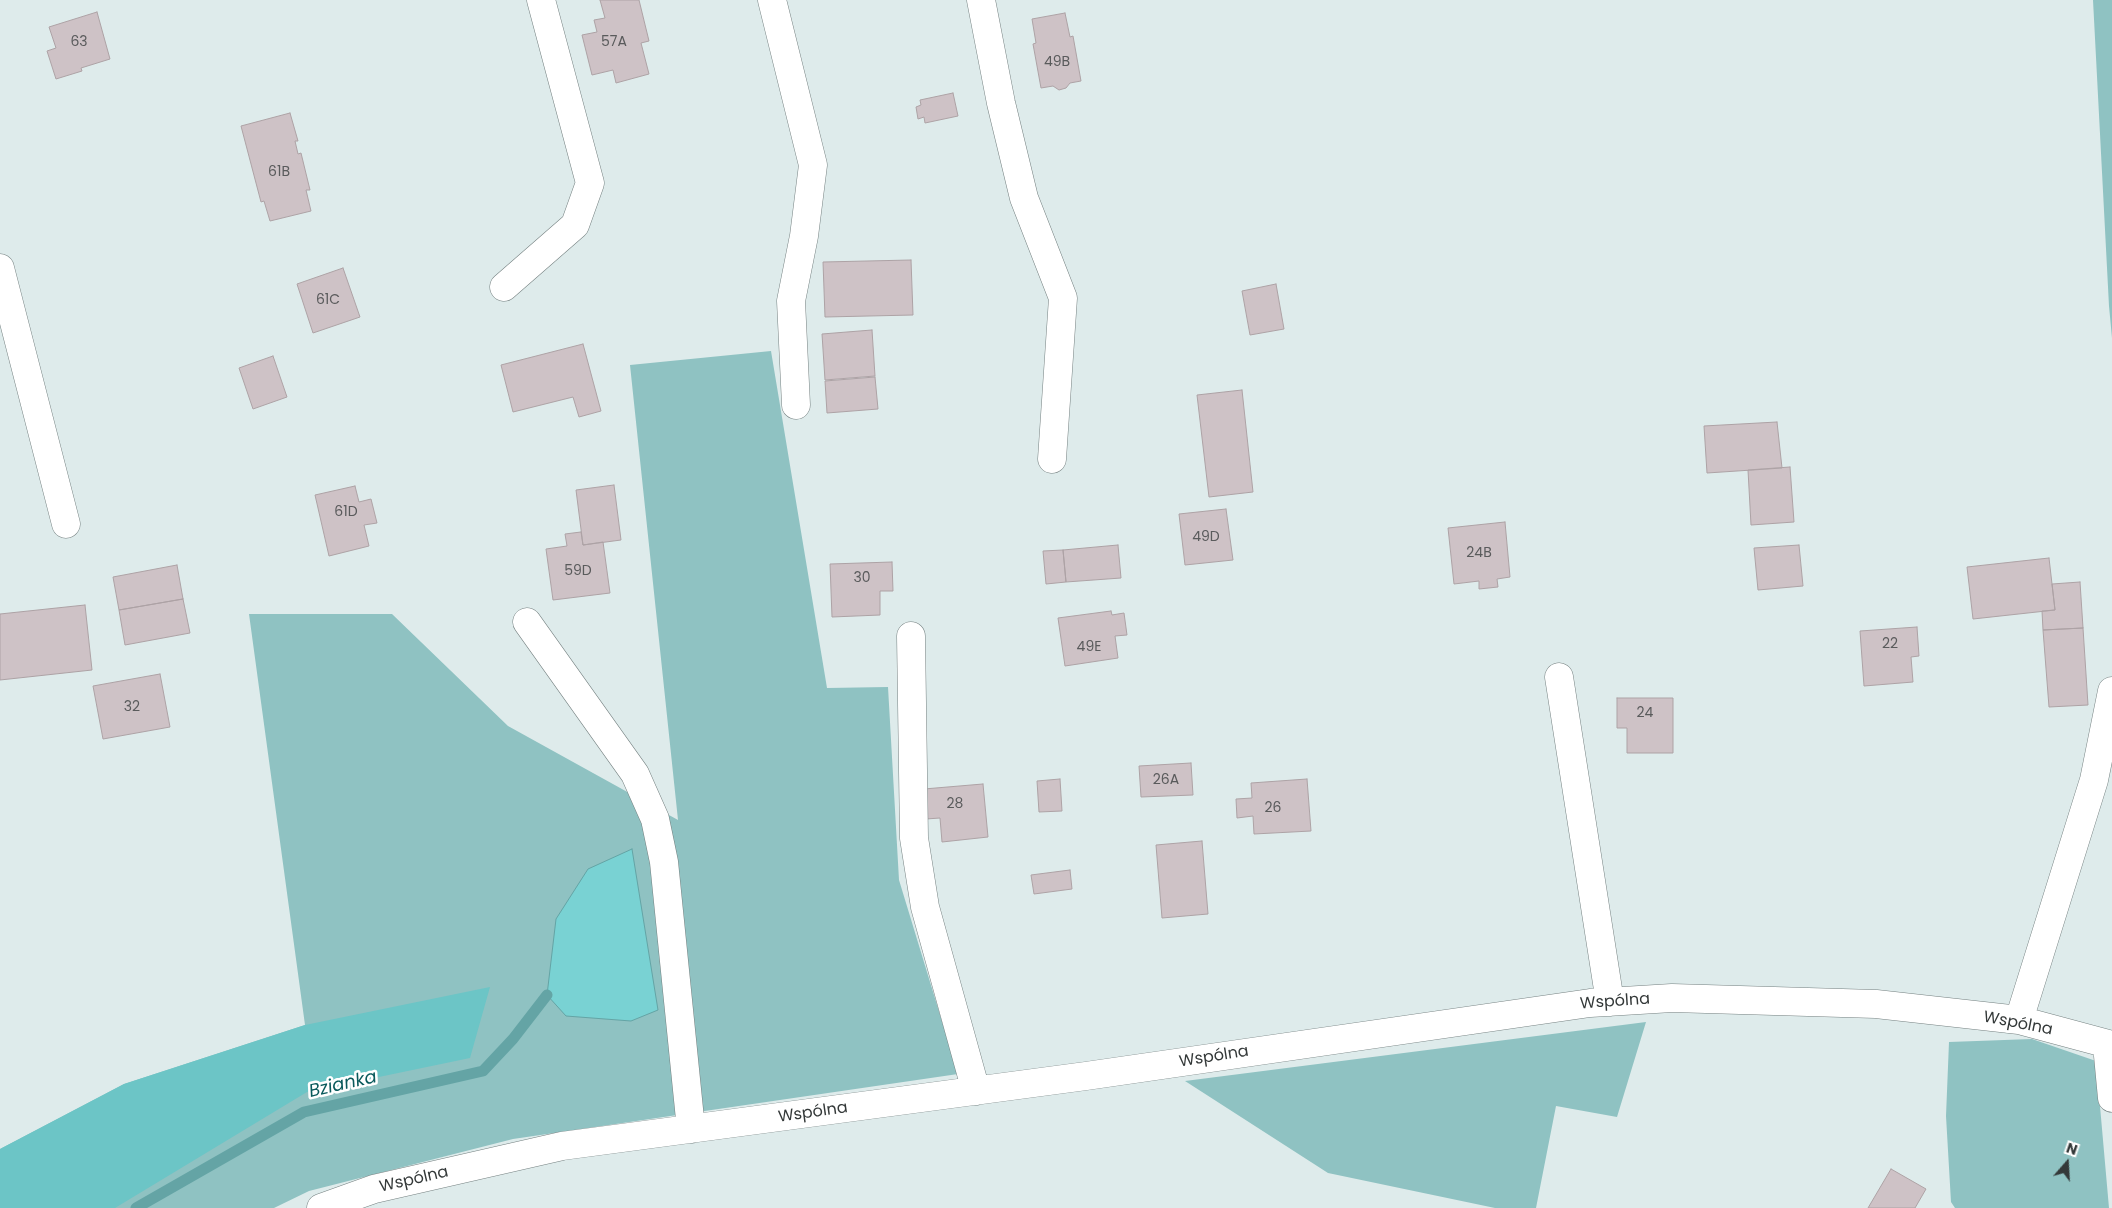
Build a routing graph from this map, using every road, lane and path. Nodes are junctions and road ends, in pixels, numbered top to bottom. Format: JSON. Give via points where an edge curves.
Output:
{"nodes":[{"id":1,"x":541,"y":0,"type":"edge"},
{"id":2,"x":772,"y":0,"type":"edge"},
{"id":3,"x":981,"y":0,"type":"edge"},
{"id":4,"x":0,"y":268,"type":"edge"},
{"id":5,"x":504,"y":287,"type":"dead end"},
{"id":6,"x":796,"y":405,"type":"dead end"},
{"id":7,"x":1052,"y":459,"type":"dead end"},
{"id":8,"x":66,"y":524,"type":"dead end"},
{"id":9,"x":527,"y":622,"type":"dead end"},
{"id":10,"x":911,"y":636,"type":"dead end"},
{"id":11,"x":1559,"y":677,"type":"dead end"},
{"id":12,"x":2112,"y":691,"type":"edge"},
{"id":13,"x":1610,"y":1002,"type":"junction"},
{"id":14,"x":2019,"y":1020,"type":"junction"},
{"id":15,"x":2109,"y":1045,"type":"edge"},
{"id":16,"x":976,"y":1091,"type":"junction"},
{"id":17,"x":2112,"y":1098,"type":"edge"},
{"id":18,"x":691,"y":1129,"type":"junction"},
{"id":19,"x":321,"y":1208,"type":"edge"}],
"edges":[{"from":1,"to":5,"type":"street","via":[[590,183],[575,225]]},
{"from":2,"to":6,"type":"street","via":[[813,165],[791,301]]},
{"from":3,"to":7,"type":"street","via":[[1024,198],[1063,298]]},
{"from":4,"to":8,"type":"street"},
{"from":9,"to":18,"type":"street","via":[[635,774],[655,819],[664,862]]},
{"from":10,"to":16,"type":"street","via":[[914,838],[926,907]]},
{"from":11,"to":13,"type":"street"},
{"from":12,"to":14,"type":"street","via":[[2094,780]]},
{"from":13,"to":14,"type":"street","name":"Wspólna","via":[[1672,998],[1876,1004]]},
{"from":13,"to":16,"type":"street","name":"Wspólna"},
{"from":14,"to":15,"type":"street","name":"Wspólna"},
{"from":15,"to":17,"type":"street"},
{"from":16,"to":18,"type":"street","name":"Wspólna"},
{"from":18,"to":19,"type":"street","name":"Wspólna","via":[[562,1146],[374,1189]]}]}
